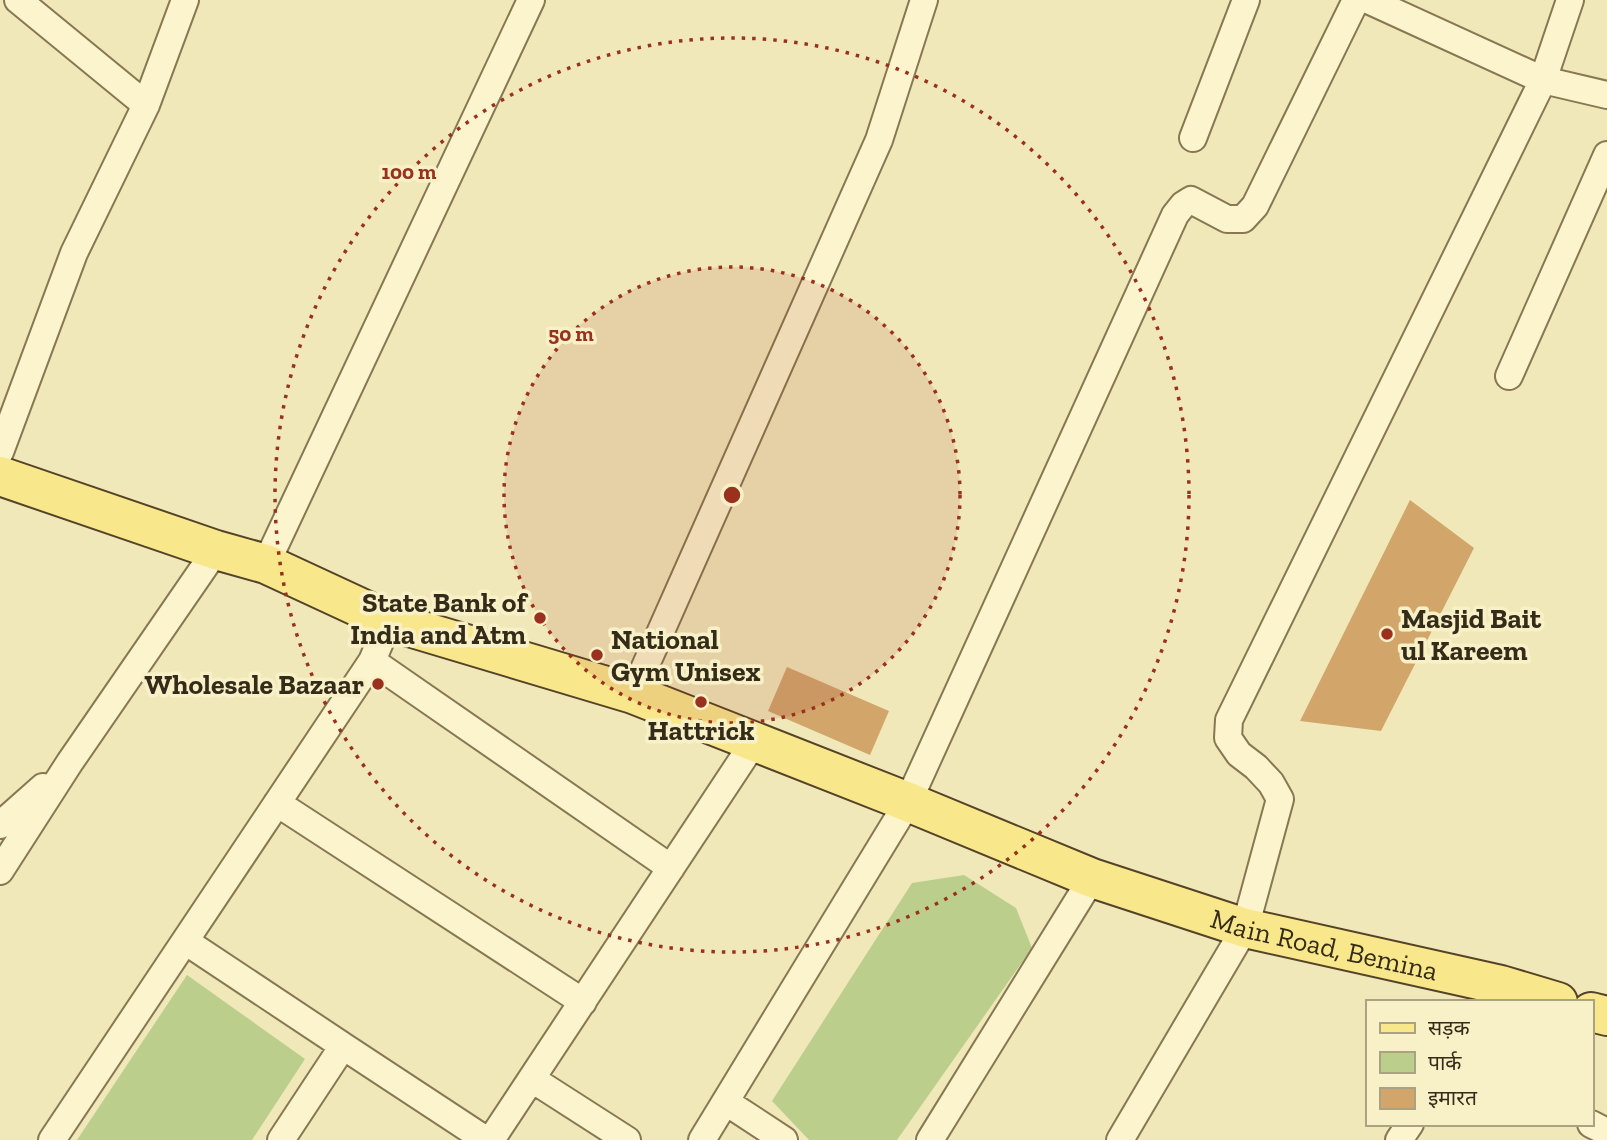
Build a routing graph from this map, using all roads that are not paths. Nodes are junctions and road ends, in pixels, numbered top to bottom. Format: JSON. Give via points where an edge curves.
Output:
{"nodes":[{"id":1,"x":18,"y":0,"type":"edge"},
{"id":2,"x":185,"y":0,"type":"edge"},
{"id":3,"x":531,"y":0,"type":"edge"},
{"id":4,"x":923,"y":0,"type":"edge"},
{"id":5,"x":1246,"y":0,"type":"edge"},
{"id":6,"x":1356,"y":0,"type":"edge"},
{"id":7,"x":1367,"y":0,"type":"edge"},
{"id":8,"x":1570,"y":0,"type":"edge"},
{"id":9,"x":1543,"y":80,"type":"junction"},
{"id":10,"x":1607,"y":95,"type":"edge"},
{"id":11,"x":146,"y":105,"type":"junction"},
{"id":12,"x":1193,"y":138,"type":"dead end"},
{"id":13,"x":1607,"y":155,"type":"edge"},
{"id":14,"x":1509,"y":376,"type":"dead end"},
{"id":15,"x":0,"y":452,"type":"edge"},
{"id":16,"x":0,"y":476,"type":"edge"},
{"id":17,"x":216,"y":550,"type":"junction"},
{"id":18,"x":266,"y":564,"type":"junction"},
{"id":19,"x":389,"y":621,"type":"junction"},
{"id":20,"x":372,"y":661,"type":"junction"},
{"id":21,"x":633,"y":694,"type":"junction"},
{"id":22,"x":754,"y":742,"type":"junction"},
{"id":23,"x":70,"y":762,"type":"junction"},
{"id":24,"x":908,"y":802,"type":"junction"},
{"id":25,"x":277,"y":803,"type":"junction"},
{"id":26,"x":0,"y":825,"type":"edge"},
{"id":27,"x":671,"y":868,"type":"junction"},
{"id":28,"x":0,"y":871,"type":"edge"},
{"id":29,"x":1092,"y":878,"type":"junction"},
{"id":30,"x":1245,"y":928,"type":"junction"},
{"id":31,"x":185,"y":941,"type":"junction"},
{"id":32,"x":1496,"y":993,"type":"edge"},
{"id":33,"x":1544,"y":1000,"type":"edge"},
{"id":34,"x":583,"y":1002,"type":"junction"},
{"id":35,"x":343,"y":1046,"type":"junction"},
{"id":36,"x":532,"y":1079,"type":"junction"},
{"id":37,"x":726,"y":1102,"type":"junction"},
{"id":38,"x":52,"y":1140,"type":"edge"},
{"id":39,"x":281,"y":1140,"type":"edge"},
{"id":40,"x":489,"y":1140,"type":"edge"},
{"id":41,"x":627,"y":1140,"type":"edge"},
{"id":42,"x":702,"y":1140,"type":"edge"},
{"id":43,"x":783,"y":1140,"type":"edge"},
{"id":44,"x":930,"y":1140,"type":"edge"},
{"id":45,"x":1119,"y":1140,"type":"edge"}],
"edges":[{"from":1,"to":11,"type":"street"},
{"from":2,"to":11,"type":"street"},
{"from":3,"to":18,"type":"street"},
{"from":4,"to":21,"type":"street","via":[[879,140]]},
{"from":5,"to":12,"type":"street"},
{"from":6,"to":24,"type":"street","via":[[1255,206],[1242,219],[1227,219],[1191,201],[1175,215]]},
{"from":7,"to":9,"type":"street"},
{"from":8,"to":9,"type":"street"},
{"from":9,"to":10,"type":"street"},
{"from":9,"to":30,"type":"street","via":[[1229,720],[1228,738],[1271,783],[1280,799]]},
{"from":11,"to":15,"type":"street","via":[[74,253]]},
{"from":13,"to":14,"type":"street"},
{"from":16,"to":17,"type":"main road","name":"Main Road, Bemina"},
{"from":17,"to":18,"type":"main road","name":"Main Road, Bemina"},
{"from":17,"to":23,"type":"street"},
{"from":18,"to":19,"type":"main road","name":"Main Road, Bemina"},
{"from":19,"to":20,"type":"street"},
{"from":19,"to":21,"type":"main road","name":"Main Road, Bemina"},
{"from":20,"to":25,"type":"street"},
{"from":20,"to":27,"type":"street"},
{"from":21,"to":22,"type":"main road","name":"Main Road, Bemina"},
{"from":22,"to":24,"type":"main road","name":"Main Road, Bemina"},
{"from":22,"to":27,"type":"street"},
{"from":23,"to":26,"type":"street"},
{"from":23,"to":28,"type":"street"},
{"from":24,"to":29,"type":"main road","name":"Main Road, Bemina"},
{"from":24,"to":37,"type":"street"},
{"from":25,"to":31,"type":"street"},
{"from":25,"to":34,"type":"street"},
{"from":27,"to":34,"type":"street"},
{"from":29,"to":30,"type":"main road","name":"Main Road, Bemina"},
{"from":29,"to":44,"type":"street"},
{"from":30,"to":32,"type":"main road","name":"Main Road, Bemina"},
{"from":30,"to":45,"type":"street"},
{"from":31,"to":35,"type":"street"},
{"from":31,"to":38,"type":"street"},
{"from":32,"to":33,"type":"main road","name":"Main Road, Bemina"},
{"from":34,"to":36,"type":"street"},
{"from":35,"to":39,"type":"street"},
{"from":35,"to":40,"type":"street"},
{"from":36,"to":40,"type":"street"},
{"from":36,"to":41,"type":"street"},
{"from":37,"to":42,"type":"street"},
{"from":37,"to":43,"type":"street"}]}
